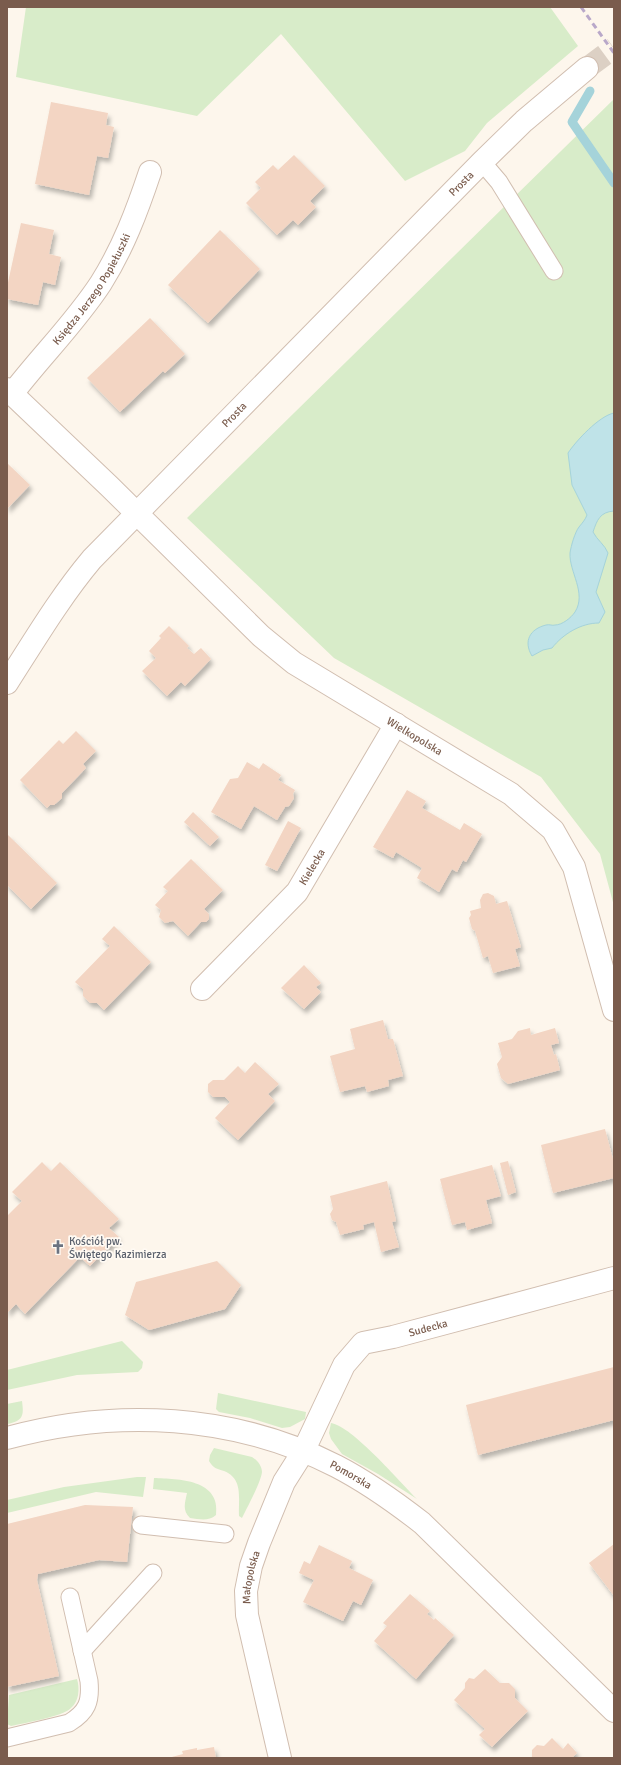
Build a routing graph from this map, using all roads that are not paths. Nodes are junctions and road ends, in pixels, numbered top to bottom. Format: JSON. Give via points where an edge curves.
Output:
{"nodes":[{"id":1,"x":587,"y":68,"type":"tunnel mouth"},
{"id":2,"x":482,"y":162,"type":"junction"},
{"id":3,"x":150,"y":172,"type":"dead end"},
{"id":4,"x":554,"y":271,"type":"dead end"},
{"id":5,"x":9,"y":392,"type":"edge"},
{"id":6,"x":136,"y":515,"type":"junction"},
{"id":7,"x":7,"y":684,"type":"edge"},
{"id":8,"x":396,"y":724,"type":"junction"},
{"id":9,"x":202,"y":989,"type":"dead end"},
{"id":10,"x":614,"y":1010,"type":"edge"},
{"id":11,"x":614,"y":1278,"type":"edge"},
{"id":12,"x":7,"y":1438,"type":"edge"},
{"id":13,"x":303,"y":1452,"type":"junction"},
{"id":14,"x":141,"y":1524,"type":"dead end"},
{"id":15,"x":226,"y":1534,"type":"dead end"},
{"id":16,"x":153,"y":1573,"type":"dead end"},
{"id":17,"x":70,"y":1597,"type":"dead end"},
{"id":18,"x":82,"y":1651,"type":"junction"},
{"id":19,"x":614,"y":1711,"type":"edge"},
{"id":20,"x":7,"y":1738,"type":"edge"},
{"id":21,"x":280,"y":1758,"type":"edge"}],
"edges":[{"from":1,"to":2,"type":"street","name":"Prosta","via":[[524,121]]},
{"from":2,"to":4,"type":"lane","via":[[499,182]]},
{"from":2,"to":6,"type":"street","name":"Prosta"},
{"from":3,"to":5,"type":"street","name":"Księdza Jerzego Popiełuszki","via":[[132,224],[100,283],[54,345]]},
{"from":5,"to":6,"type":"street","name":"Księdza Jerzego Popiełuszki","via":[[109,486]]},
{"from":6,"to":7,"type":"street","name":"Prosta","via":[[92,558],[77,577],[50,614]]},
{"from":6,"to":8,"type":"street","name":"Wielkopolska","via":[[261,636],[294,663]]},
{"from":8,"to":9,"type":"street","name":"Kielecka","via":[[297,892]]},
{"from":8,"to":10,"type":"street","name":"Wielkopolska","via":[[511,794],[552,830],[574,867]]},
{"from":11,"to":13,"type":"street","name":"Sudecka","via":[[393,1338],[363,1343],[344,1366]]},
{"from":12,"to":13,"type":"street","name":"Pomorska","via":[[69,1424],[145,1419],[202,1424],[233,1430]]},
{"from":13,"to":19,"type":"street","name":"Pomorska","via":[[336,1466],[380,1492],[422,1523]]},
{"from":13,"to":21,"type":"street","name":"Małopolska","via":[[284,1482],[251,1566],[246,1591],[247,1615]]},
{"from":14,"to":15,"type":"lane"},
{"from":16,"to":18,"type":"lane"},
{"from":17,"to":18,"type":"lane"},
{"from":18,"to":20,"type":"lane","via":[[90,1694],[86,1708],[78,1718],[69,1723]]}]}
